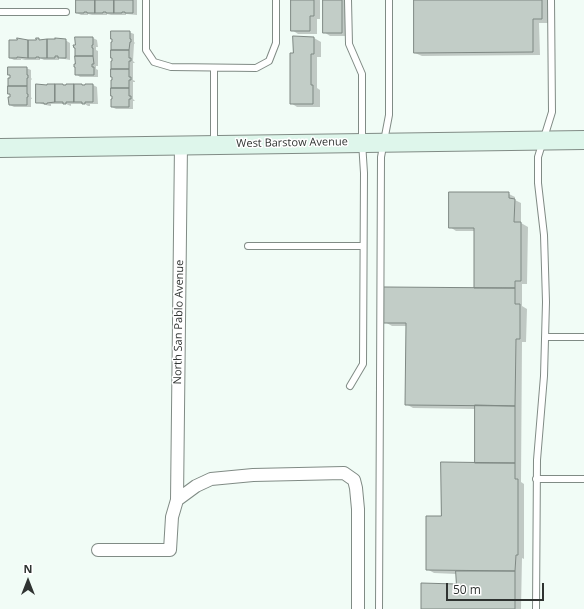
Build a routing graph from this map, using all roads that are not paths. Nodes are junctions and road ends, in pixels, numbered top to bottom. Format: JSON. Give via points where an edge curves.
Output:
{"nodes":[{"id":1,"x":146,"y":0,"type":"edge"},
{"id":2,"x":276,"y":0,"type":"edge"},
{"id":3,"x":348,"y":0,"type":"edge"},
{"id":4,"x":389,"y":0,"type":"edge"},
{"id":5,"x":551,"y":0,"type":"edge"},
{"id":6,"x":0,"y":12,"type":"edge"},
{"id":7,"x":66,"y":12,"type":"dead end"},
{"id":8,"x":214,"y":68,"type":"junction"},
{"id":9,"x":543,"y":140,"type":"junction"},
{"id":10,"x":584,"y":140,"type":"edge"},
{"id":11,"x":362,"y":142,"type":"junction"},
{"id":12,"x":384,"y":142,"type":"junction"},
{"id":13,"x":181,"y":144,"type":"junction"},
{"id":14,"x":214,"y":144,"type":"junction"},
{"id":15,"x":0,"y":148,"type":"edge"},
{"id":16,"x":248,"y":246,"type":"dead end"},
{"id":17,"x":363,"y":246,"type":"junction"},
{"id":18,"x":546,"y":337,"type":"junction"},
{"id":19,"x":584,"y":337,"type":"edge"},
{"id":20,"x":350,"y":386,"type":"dead end"},
{"id":21,"x":536,"y":479,"type":"junction"},
{"id":22,"x":584,"y":479,"type":"edge"},
{"id":23,"x":178,"y":500,"type":"junction"},
{"id":24,"x":98,"y":550,"type":"dead end"},
{"id":25,"x":358,"y":609,"type":"edge"},
{"id":26,"x":379,"y":609,"type":"edge"},
{"id":27,"x":536,"y":609,"type":"edge"}],
"edges":[{"from":1,"to":8,"type":"lane","via":[[146,50],[154,62],[171,67]]},
{"from":2,"to":8,"type":"lane","via":[[276,43],[269,61],[256,68]]},
{"from":3,"to":11,"type":"lane","via":[[349,44],[362,74]]},
{"from":4,"to":12,"type":"lane","via":[[389,115]]},
{"from":5,"to":9,"type":"lane","via":[[552,112]]},
{"from":6,"to":7,"type":"lane"},
{"from":8,"to":14,"type":"lane"},
{"from":9,"to":10,"type":"street","name":"West Barstow Avenue"},
{"from":9,"to":12,"type":"street","name":"West Barstow Avenue"},
{"from":9,"to":18,"type":"lane","via":[[538,157],[538,176],[544,235]]},
{"from":11,"to":12,"type":"street","name":"West Barstow Avenue"},
{"from":11,"to":14,"type":"street","name":"West Barstow Avenue"},
{"from":11,"to":17,"type":"lane"},
{"from":12,"to":26,"type":"lane","via":[[381,163]]},
{"from":13,"to":14,"type":"street","name":"West Barstow Avenue"},
{"from":13,"to":15,"type":"street","name":"West Barstow Avenue"},
{"from":13,"to":23,"type":"street","name":"North San Pablo Avenue"},
{"from":16,"to":17,"type":"lane"},
{"from":17,"to":20,"type":"lane","via":[[363,364]]},
{"from":18,"to":19,"type":"lane"},
{"from":18,"to":21,"type":"lane"},
{"from":21,"to":22,"type":"lane"},
{"from":21,"to":27,"type":"lane"},
{"from":23,"to":24,"type":"street","name":"North San Pablo Avenue","via":[[172,517],[170,550]]},
{"from":23,"to":25,"type":"street","via":[[196,486],[211,479],[253,474],[344,473],[350,476],[356,488],[358,509]]}]}
